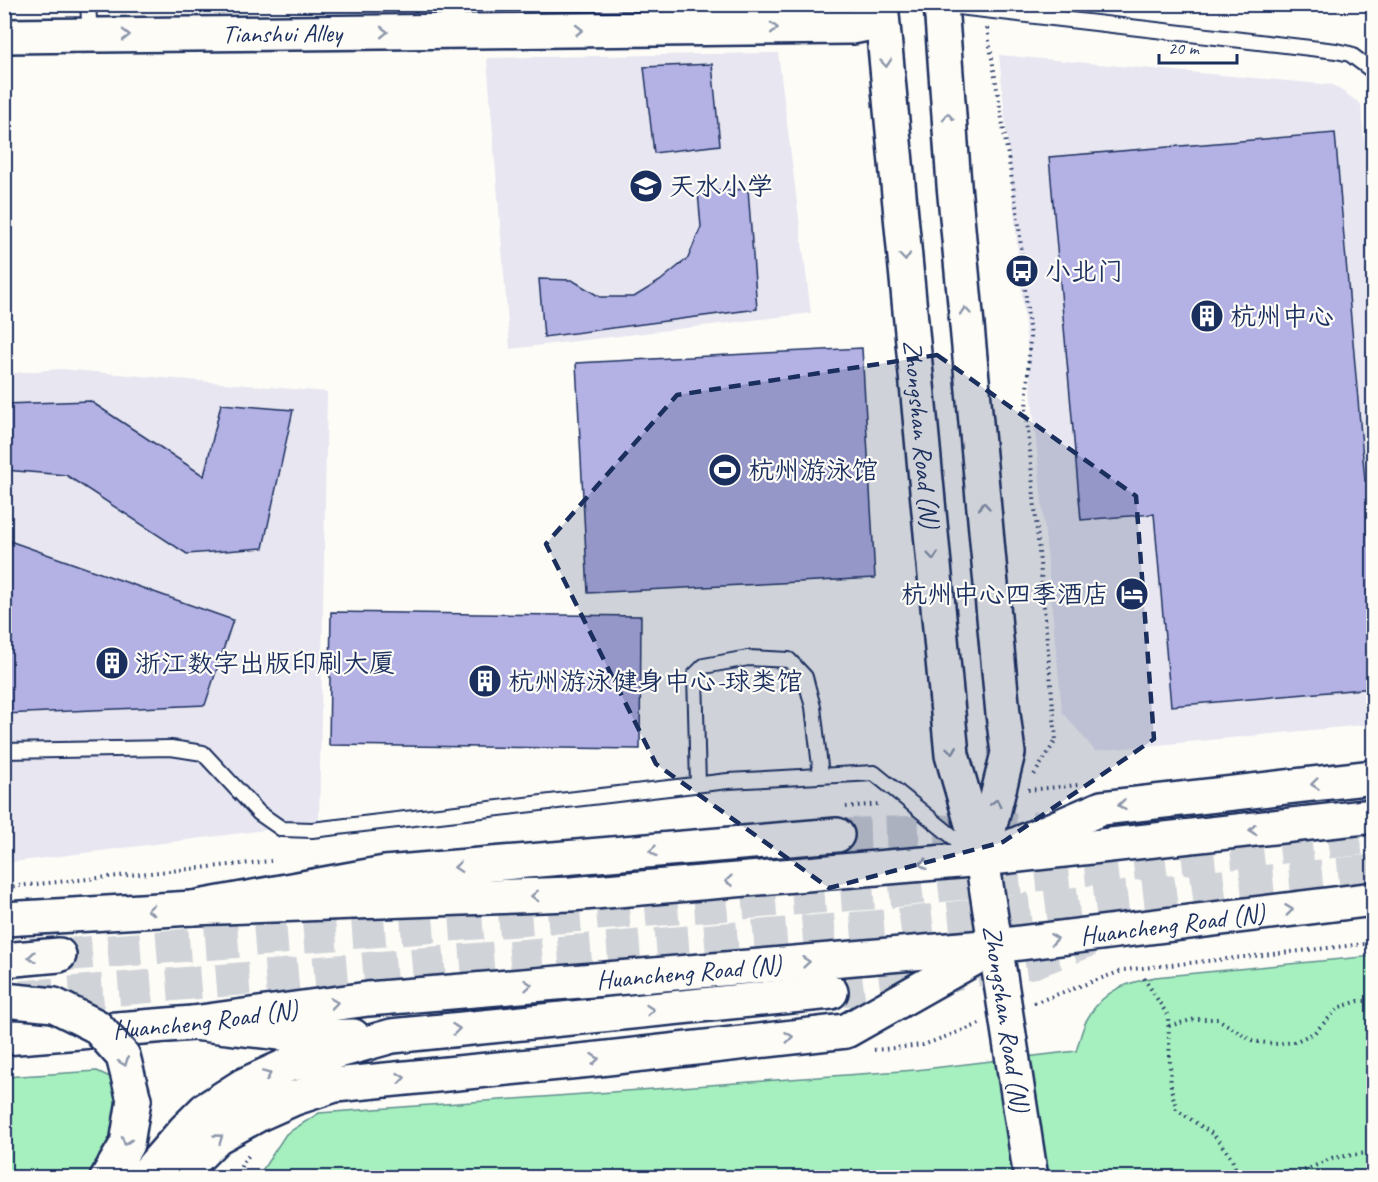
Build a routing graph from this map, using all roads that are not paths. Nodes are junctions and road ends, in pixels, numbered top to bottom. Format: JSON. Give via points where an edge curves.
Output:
{"nodes":[{"id":1,"x":940,"y":5,"type":"edge"},
{"id":2,"x":882,"y":13,"type":"edge"},
{"id":3,"x":89,"y":20,"type":"edge"},
{"id":4,"x":4,"y":36,"type":"edge"},
{"id":5,"x":1374,"y":72,"type":"edge"},
{"id":6,"x":4,"y":751,"type":"edge"},
{"id":7,"x":821,"y":775,"type":"junction"},
{"id":8,"x":1374,"y":777,"type":"edge"},
{"id":9,"x":698,"y":784,"type":"junction"},
{"id":10,"x":1374,"y":816,"type":"edge"},
{"id":11,"x":837,"y":835,"type":"tunnel mouth"},
{"id":12,"x":981,"y":860,"type":"junction"},
{"id":13,"x":1374,"y":899,"type":"edge"},
{"id":14,"x":194,"y":908,"type":"junction"},
{"id":15,"x":4,"y":919,"type":"edge"},
{"id":16,"x":996,"y":946,"type":"junction"},
{"id":17,"x":59,"y":955,"type":"tunnel mouth"},
{"id":18,"x":4,"y":960,"type":"edge"},
{"id":19,"x":831,"y":992,"type":"tunnel mouth"},
{"id":20,"x":4,"y":1000,"type":"edge"},
{"id":21,"x":194,"y":1023,"type":"junction"},
{"id":22,"x":392,"y":1036,"type":"junction"},
{"id":23,"x":4,"y":1038,"type":"edge"},
{"id":24,"x":107,"y":1178,"type":"edge"},
{"id":25,"x":143,"y":1178,"type":"edge"},
{"id":26,"x":176,"y":1178,"type":"edge"},
{"id":27,"x":1031,"y":1178,"type":"edge"}],
"edges":[{"from":1,"to":5,"type":"lane","via":[[1336,51],[1350,54]]},
{"from":12,"to":1,"type":"main road","name":"Zhongshan Road (N)","one_way":true,"via":[[1008,753]]},
{"from":3,"to":2,"type":"main road","name":"Tianshui Alley","one_way":true,"via":[[852,27]]},
{"from":2,"to":12,"type":"main road","name":"Zhongshan Road (N)","one_way":true,"via":[[952,755]]},
{"from":3,"to":4,"type":"main road","name":"Tianshui Alley"},
{"from":6,"to":9,"type":"lane","via":[[171,748],[203,753],[259,813],[282,829],[312,830]]},
{"from":7,"to":9,"type":"lane"},
{"from":7,"to":9,"type":"lane","via":[[813,707],[805,677],[789,660],[748,658],[704,666],[695,675]]},
{"from":7,"to":12,"type":"lane","via":[[874,773]]},
{"from":8,"to":12,"type":"main road","one_way":true,"via":[[1102,808]]},
{"from":10,"to":12,"type":"main road","one_way":true},
{"from":11,"to":14,"type":"main road","one_way":true,"via":[[384,873]]},
{"from":12,"to":14,"type":"main road","one_way":true,"via":[[571,894]]},
{"from":12,"to":16,"type":"main road","name":"Zhongshan Road (N)"},
{"from":16,"to":13,"type":"main road","name":"Huancheng Road (N)","one_way":true},
{"from":14,"to":15,"type":"main road","one_way":true},
{"from":21,"to":16,"type":"main road","name":"Huancheng Road (N)","one_way":true,"via":[[368,999]]},
{"from":26,"to":16,"type":"main road","one_way":true,"via":[[217,1137],[259,1113],[335,1085],[846,1031]]},
{"from":16,"to":27,"type":"main road","name":"Zhongshan Road (N)"},
{"from":17,"to":18,"type":"main road","one_way":true},
{"from":22,"to":19,"type":"main road","one_way":true},
{"from":20,"to":24,"type":"main road","one_way":true,"bridge":true,"via":[[54,1005],[96,1026],[123,1056],[134,1100],[127,1144]]},
{"from":21,"to":22,"type":"main road","via":[[314,1037]]},
{"from":21,"to":23,"type":"main road","name":"Huancheng Road (N)"},
{"from":25,"to":22,"type":"main road","one_way":true,"via":[[205,1110],[244,1085],[288,1065]]}]}
